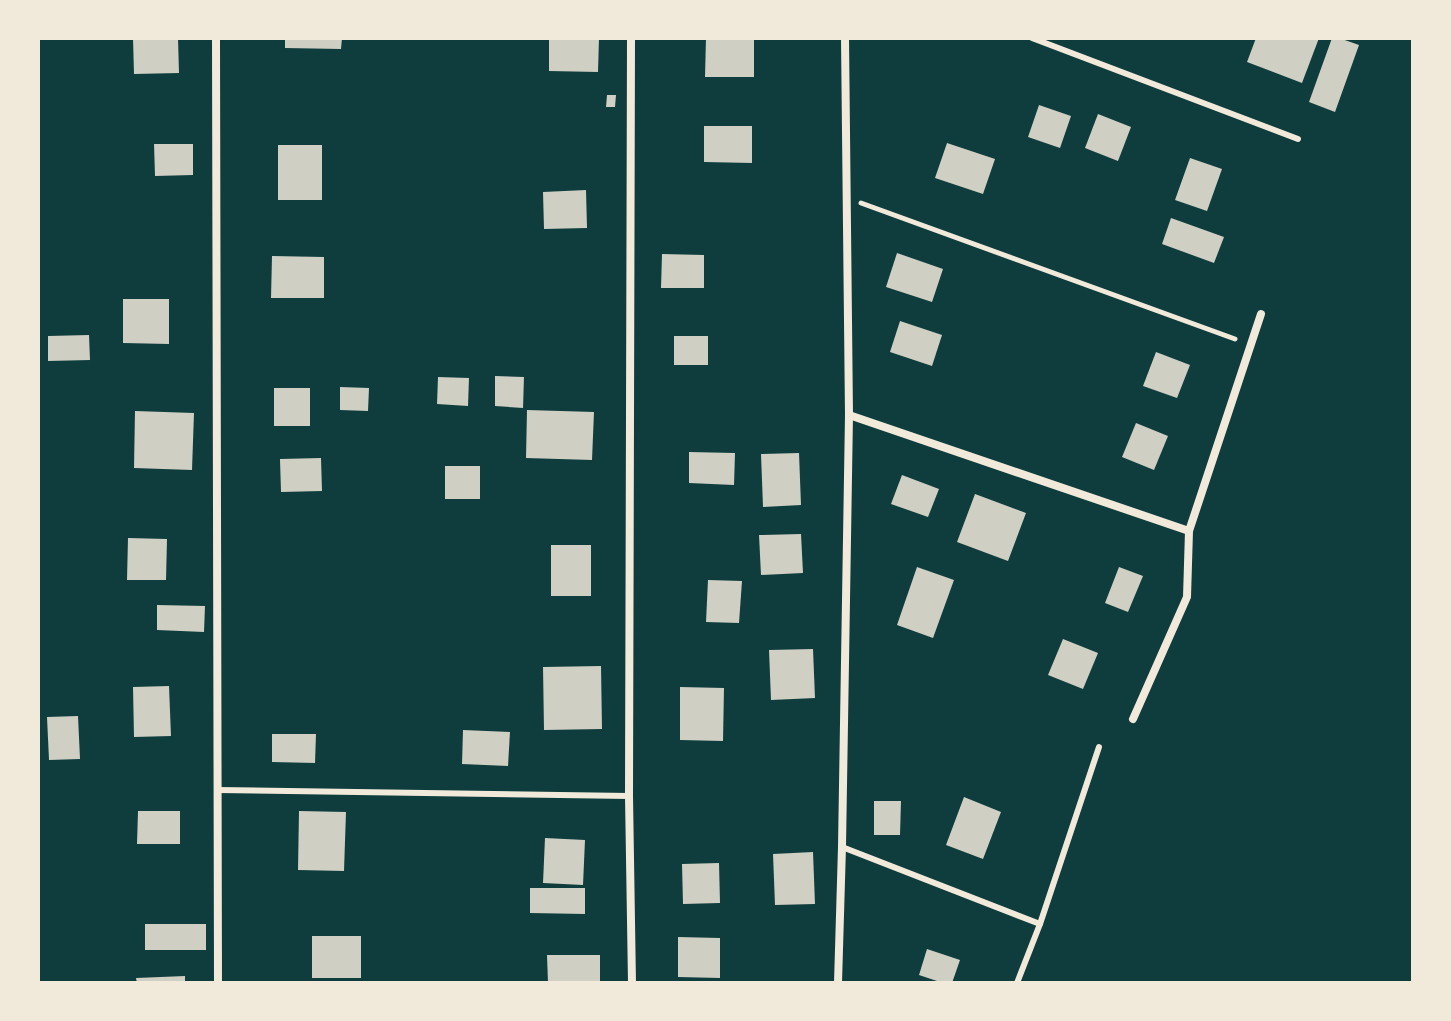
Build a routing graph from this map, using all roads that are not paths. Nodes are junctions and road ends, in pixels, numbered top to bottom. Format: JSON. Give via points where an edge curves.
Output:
{"nodes":[{"id":1,"x":216,"y":38,"type":"edge"},
{"id":2,"x":631,"y":38,"type":"edge"},
{"id":3,"x":845,"y":38,"type":"edge"},
{"id":4,"x":1032,"y":38,"type":"edge"},
{"id":5,"x":1298,"y":139,"type":"dead end"},
{"id":6,"x":1261,"y":314,"type":"dead end"},
{"id":7,"x":849,"y":415,"type":"junction"},
{"id":8,"x":1189,"y":531,"type":"junction"},
{"id":9,"x":1133,"y":719,"type":"dead end"},
{"id":10,"x":1099,"y":747,"type":"dead end"},
{"id":11,"x":216,"y":790,"type":"junction"},
{"id":12,"x":629,"y":796,"type":"junction"},
{"id":13,"x":842,"y":847,"type":"junction"},
{"id":14,"x":1040,"y":924,"type":"junction"},
{"id":15,"x":218,"y":983,"type":"edge"},
{"id":16,"x":632,"y":983,"type":"edge"},
{"id":17,"x":838,"y":983,"type":"edge"},
{"id":18,"x":1017,"y":983,"type":"edge"}],
"edges":[{"from":1,"to":11,"type":"street"},
{"from":2,"to":12,"type":"street"},
{"from":3,"to":7,"type":"street"},
{"from":4,"to":5,"type":"lane"},
{"from":6,"to":8,"type":"street"},
{"from":7,"to":8,"type":"street"},
{"from":7,"to":13,"type":"street"},
{"from":8,"to":9,"type":"street","via":[[1187,597]]},
{"from":10,"to":14,"type":"lane"},
{"from":11,"to":12,"type":"lane"},
{"from":11,"to":15,"type":"street"},
{"from":12,"to":16,"type":"street"},
{"from":13,"to":14,"type":"lane"},
{"from":13,"to":17,"type":"street"},
{"from":14,"to":18,"type":"lane"}]}
